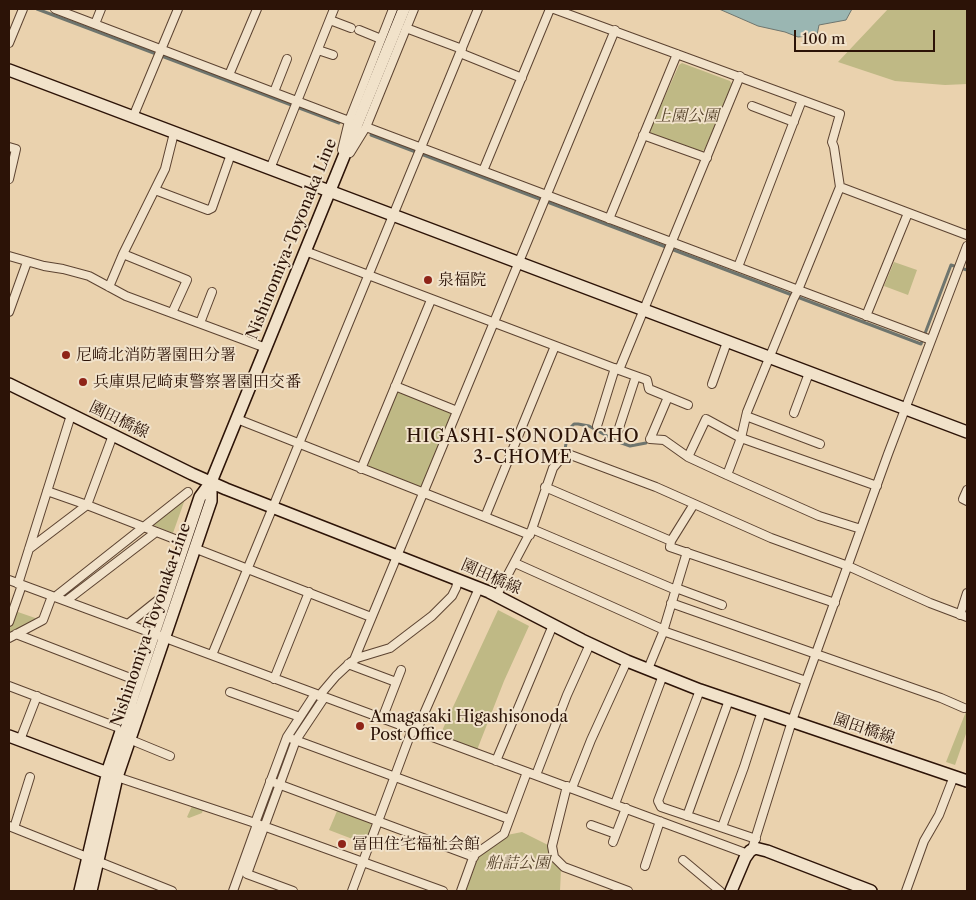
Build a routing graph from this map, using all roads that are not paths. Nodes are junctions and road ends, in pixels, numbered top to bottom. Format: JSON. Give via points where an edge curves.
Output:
{"nodes":[{"id":1,"x":23,"y":9,"type":"edge"},
{"id":2,"x":55,"y":9,"type":"edge"},
{"id":3,"x":101,"y":9,"type":"edge"},
{"id":4,"x":178,"y":9,"type":"edge"},
{"id":5,"x":256,"y":9,"type":"edge"},
{"id":6,"x":334,"y":9,"type":"edge"},
{"id":7,"x":393,"y":9,"type":"edge"},
{"id":8,"x":404,"y":9,"type":"edge"},
{"id":9,"x":414,"y":9,"type":"edge"},
{"id":10,"x":478,"y":9,"type":"edge"},
{"id":11,"x":550,"y":9,"type":"edge"},
{"id":12,"x":554,"y":9,"type":"edge"},
{"id":13,"x":330,"y":20,"type":"junction"},
{"id":14,"x":95,"y":24,"type":"junction"},
{"id":15,"x":402,"y":24,"type":"junction"},
{"id":16,"x":615,"y":30,"type":"junction"},
{"id":17,"x":381,"y":39,"type":"junction"},
{"id":18,"x":9,"y":43,"type":"edge"},
{"id":19,"x":318,"y":50,"type":"junction"},
{"id":20,"x":461,"y":51,"type":"junction"},
{"id":21,"x":160,"y":53,"type":"junction"},
{"id":22,"x":677,"y":54,"type":"junction"},
{"id":23,"x":333,"y":56,"type":"dead end"},
{"id":24,"x":287,"y":58,"type":"dead end"},
{"id":25,"x":9,"y":70,"type":"edge"},
{"id":26,"x":229,"y":75,"type":"junction"},
{"id":27,"x":740,"y":76,"type":"junction"},
{"id":28,"x":522,"y":78,"type":"junction"},
{"id":29,"x":274,"y":92,"type":"junction"},
{"id":30,"x":802,"y":100,"type":"junction"},
{"id":31,"x":296,"y":104,"type":"junction"},
{"id":32,"x":752,"y":106,"type":"dead end"},
{"id":33,"x":133,"y":117,"type":"junction"},
{"id":34,"x":348,"y":121,"type":"junction"},
{"id":35,"x":794,"y":122,"type":"junction"},
{"id":36,"x":366,"y":127,"type":"junction"},
{"id":37,"x":174,"y":133,"type":"junction"},
{"id":38,"x":644,"y":135,"type":"junction"},
{"id":39,"x":9,"y":147,"type":"edge"},
{"id":40,"x":419,"y":151,"type":"junction"},
{"id":41,"x":231,"y":154,"type":"junction"},
{"id":42,"x":707,"y":158,"type":"junction"},
{"id":43,"x":270,"y":169,"type":"junction"},
{"id":44,"x":483,"y":171,"type":"junction"},
{"id":45,"x":336,"y":174,"type":"junction"},
{"id":46,"x":9,"y":179,"type":"edge"},
{"id":47,"x":840,"y":187,"type":"junction"},
{"id":48,"x":155,"y":190,"type":"junction"},
{"id":49,"x":329,"y":192,"type":"junction"},
{"id":50,"x":545,"y":199,"type":"junction"},
{"id":51,"x":908,"y":213,"type":"junction"},
{"id":52,"x":392,"y":216,"type":"junction"},
{"id":53,"x":610,"y":219,"type":"junction"},
{"id":54,"x":967,"y":236,"type":"edge"},
{"id":55,"x":671,"y":246,"type":"junction"},
{"id":56,"x":967,"y":246,"type":"edge"},
{"id":57,"x":305,"y":251,"type":"junction"},
{"id":58,"x":123,"y":254,"type":"junction"},
{"id":59,"x":9,"y":256,"type":"edge"},
{"id":60,"x":28,"y":262,"type":"junction"},
{"id":61,"x":518,"y":263,"type":"junction"},
{"id":62,"x":738,"y":267,"type":"junction"},
{"id":63,"x":368,"y":275,"type":"junction"},
{"id":64,"x":109,"y":287,"type":"junction"},
{"id":65,"x":212,"y":292,"type":"dead end"},
{"id":66,"x":796,"y":295,"type":"junction"},
{"id":67,"x":430,"y":300,"type":"junction"},
{"id":68,"x":643,"y":310,"type":"junction"},
{"id":69,"x":9,"y":312,"type":"edge"},
{"id":70,"x":172,"y":313,"type":"junction"},
{"id":71,"x":866,"y":316,"type":"junction"},
{"id":72,"x":494,"y":322,"type":"junction"},
{"id":73,"x":200,"y":323,"type":"junction"},
{"id":74,"x":926,"y":339,"type":"junction"},
{"id":75,"x":727,"y":342,"type":"junction"},
{"id":76,"x":556,"y":346,"type":"junction"},
{"id":77,"x":266,"y":348,"type":"junction"},
{"id":78,"x":770,"y":358,"type":"junction"},
{"id":79,"x":617,"y":369,"type":"junction"},
{"id":80,"x":809,"y":373,"type":"junction"},
{"id":81,"x":636,"y":376,"type":"junction"},
{"id":82,"x":9,"y":384,"type":"edge"},
{"id":83,"x":712,"y":384,"type":"dead end"},
{"id":84,"x":395,"y":386,"type":"junction"},
{"id":85,"x":668,"y":397,"type":"junction"},
{"id":86,"x":688,"y":405,"type":"dead end"},
{"id":87,"x":904,"y":409,"type":"junction"},
{"id":88,"x":457,"y":411,"type":"junction"},
{"id":89,"x":794,"y":413,"type":"dead end"},
{"id":90,"x":71,"y":415,"type":"junction"},
{"id":91,"x":746,"y":416,"type":"junction"},
{"id":92,"x":237,"y":419,"type":"junction"},
{"id":93,"x":597,"y":426,"type":"dead end"},
{"id":94,"x":618,"y":431,"type":"dead end"},
{"id":95,"x":967,"y":432,"type":"edge"},
{"id":96,"x":113,"y":436,"type":"junction"},
{"id":97,"x":741,"y":438,"type":"junction"},
{"id":98,"x":299,"y":444,"type":"junction"},
{"id":99,"x":820,"y":444,"type":"dead end"},
{"id":100,"x":688,"y":457,"type":"junction"},
{"id":101,"x":361,"y":469,"type":"junction"},
{"id":102,"x":728,"y":475,"type":"junction"},
{"id":103,"x":211,"y":482,"type":"junction"},
{"id":104,"x":877,"y":486,"type":"junction"},
{"id":105,"x":545,"y":487,"type":"junction"},
{"id":106,"x":967,"y":490,"type":"edge"},
{"id":107,"x":47,"y":491,"type":"junction"},
{"id":108,"x":188,"y":492,"type":"dead end"},
{"id":109,"x":423,"y":492,"type":"junction"},
{"id":110,"x":967,"y":501,"type":"edge"},
{"id":111,"x":694,"y":504,"type":"junction"},
{"id":112,"x":87,"y":505,"type":"junction"},
{"id":113,"x":273,"y":508,"type":"junction"},
{"id":114,"x":485,"y":517,"type":"junction"},
{"id":115,"x":143,"y":527,"type":"junction"},
{"id":116,"x":861,"y":529,"type":"junction"},
{"id":117,"x":156,"y":532,"type":"junction"},
{"id":118,"x":531,"y":532,"type":"junction"},
{"id":119,"x":671,"y":541,"type":"junction"},
{"id":120,"x":189,"y":545,"type":"junction"},
{"id":121,"x":30,"y":549,"type":"junction"},
{"id":122,"x":687,"y":552,"type":"junction"},
{"id":123,"x":398,"y":557,"type":"junction"},
{"id":124,"x":103,"y":559,"type":"junction"},
{"id":125,"x":515,"y":563,"type":"junction"},
{"id":126,"x":848,"y":566,"type":"junction"},
{"id":127,"x":110,"y":568,"type":"junction"},
{"id":128,"x":248,"y":568,"type":"junction"},
{"id":129,"x":9,"y":580,"type":"edge"},
{"id":130,"x":458,"y":580,"type":"junction"},
{"id":131,"x":20,"y":584,"type":"junction"},
{"id":132,"x":479,"y":588,"type":"junction"},
{"id":133,"x":676,"y":589,"type":"junction"},
{"id":134,"x":309,"y":592,"type":"junction"},
{"id":135,"x":967,"y":593,"type":"edge"},
{"id":136,"x":497,"y":595,"type":"junction"},
{"id":137,"x":53,"y":596,"type":"junction"},
{"id":138,"x":66,"y":601,"type":"junction"},
{"id":139,"x":165,"y":601,"type":"junction"},
{"id":140,"x":671,"y":603,"type":"junction"},
{"id":141,"x":835,"y":603,"type":"junction"},
{"id":142,"x":722,"y":605,"type":"dead end"},
{"id":143,"x":964,"y":616,"type":"edge"},
{"id":144,"x":371,"y":617,"type":"junction"},
{"id":145,"x":9,"y":622,"type":"edge"},
{"id":146,"x":128,"y":624,"type":"junction"},
{"id":147,"x":552,"y":625,"type":"junction"},
{"id":148,"x":662,"y":630,"type":"junction"},
{"id":149,"x":12,"y":636,"type":"edge"},
{"id":150,"x":158,"y":636,"type":"junction"},
{"id":151,"x":590,"y":644,"type":"junction"},
{"id":152,"x":816,"y":654,"type":"junction"},
{"id":153,"x":212,"y":655,"type":"junction"},
{"id":154,"x":627,"y":661,"type":"junction"},
{"id":155,"x":351,"y":662,"type":"junction"},
{"id":156,"x":401,"y":670,"type":"dead end"},
{"id":157,"x":648,"y":670,"type":"junction"},
{"id":158,"x":663,"y":675,"type":"junction"},
{"id":159,"x":274,"y":679,"type":"junction"},
{"id":160,"x":138,"y":681,"type":"junction"},
{"id":161,"x":396,"y":682,"type":"junction"},
{"id":162,"x":806,"y":682,"type":"junction"},
{"id":163,"x":9,"y":686,"type":"edge"},
{"id":164,"x":700,"y":690,"type":"junction"},
{"id":165,"x":230,"y":692,"type":"dead end"},
{"id":166,"x":37,"y":696,"type":"junction"},
{"id":167,"x":319,"y":696,"type":"junction"},
{"id":168,"x":729,"y":700,"type":"junction"},
{"id":169,"x":964,"y":708,"type":"dead end"},
{"id":170,"x":762,"y":711,"type":"junction"},
{"id":171,"x":300,"y":718,"type":"junction"},
{"id":172,"x":382,"y":720,"type":"junction"},
{"id":173,"x":792,"y":721,"type":"junction"},
{"id":174,"x":122,"y":729,"type":"junction"},
{"id":175,"x":414,"y":731,"type":"junction"},
{"id":176,"x":9,"y":736,"type":"edge"},
{"id":177,"x":287,"y":737,"type":"junction"},
{"id":178,"x":20,"y":740,"type":"junction"},
{"id":179,"x":296,"y":740,"type":"junction"},
{"id":180,"x":136,"y":742,"type":"dead end"},
{"id":181,"x":170,"y":756,"type":"dead end"},
{"id":182,"x":496,"y":761,"type":"junction"},
{"id":183,"x":526,"y":772,"type":"junction"},
{"id":184,"x":112,"y":775,"type":"junction"},
{"id":185,"x":536,"y":775,"type":"junction"},
{"id":186,"x":30,"y":776,"type":"dead end"},
{"id":187,"x":954,"y":776,"type":"junction"},
{"id":188,"x":394,"y":777,"type":"junction"},
{"id":189,"x":270,"y":781,"type":"junction"},
{"id":190,"x":967,"y":781,"type":"edge"},
{"id":191,"x":280,"y":784,"type":"junction"},
{"id":192,"x":570,"y":787,"type":"junction"},
{"id":193,"x":615,"y":804,"type":"junction"},
{"id":194,"x":626,"y":808,"type":"junction"},
{"id":195,"x":687,"y":816,"type":"junction"},
{"id":196,"x":509,"y":819,"type":"junction"},
{"id":197,"x":378,"y":821,"type":"junction"},
{"id":198,"x":660,"y":821,"type":"junction"},
{"id":199,"x":256,"y":823,"type":"junction"},
{"id":200,"x":591,"y":825,"type":"dead end"},
{"id":201,"x":264,"y":826,"type":"junction"},
{"id":202,"x":11,"y":827,"type":"edge"},
{"id":203,"x":722,"y":827,"type":"junction"},
{"id":204,"x":616,"y":834,"type":"junction"},
{"id":205,"x":613,"y":842,"type":"dead end"},
{"id":206,"x":752,"y":847,"type":"junction"},
{"id":207,"x":474,"y":857,"type":"junction"},
{"id":208,"x":92,"y":860,"type":"junction"},
{"id":209,"x":683,"y":860,"type":"dead end"},
{"id":210,"x":363,"y":862,"type":"junction"},
{"id":211,"x":645,"y":866,"type":"dead end"},
{"id":212,"x":244,"y":873,"type":"junction"},
{"id":213,"x":867,"y":890,"type":"edge"},
{"id":214,"x":80,"y":891,"type":"edge"},
{"id":215,"x":91,"y":891,"type":"edge"},
{"id":216,"x":172,"y":891,"type":"edge"},
{"id":217,"x":233,"y":891,"type":"edge"},
{"id":218,"x":293,"y":891,"type":"edge"},
{"id":219,"x":352,"y":891,"type":"edge"},
{"id":220,"x":443,"y":891,"type":"edge"},
{"id":221,"x":461,"y":891,"type":"edge"},
{"id":222,"x":628,"y":891,"type":"edge"},
{"id":223,"x":720,"y":891,"type":"edge"},
{"id":224,"x":732,"y":891,"type":"edge"},
{"id":225,"x":906,"y":891,"type":"edge"}],
"edges":[{"from":1,"to":18,"type":"street"},
{"from":2,"to":14,"type":"street"},
{"from":3,"to":14,"type":"street"},
{"from":4,"to":21,"type":"street"},
{"from":5,"to":26,"type":"street"},
{"from":6,"to":13,"type":"street"},
{"from":7,"to":17,"type":"street"},
{"from":8,"to":15,"type":"street","name":"Nishinomiya-Toyonaka Line"},
{"from":9,"to":15,"type":"street"},
{"from":10,"to":20,"type":"street"},
{"from":11,"to":28,"type":"street"},
{"from":12,"to":16,"type":"street"},
{"from":13,"to":17,"type":"street"},
{"from":13,"to":19,"type":"street"},
{"from":14,"to":21,"type":"street"},
{"from":15,"to":20,"type":"street"},
{"from":15,"to":36,"type":"street"},
{"from":15,"to":45,"type":"street","name":"Nishinomiya-Toyonaka Line"},
{"from":16,"to":22,"type":"street"},
{"from":16,"to":50,"type":"street"},
{"from":17,"to":34,"type":"street"},
{"from":19,"to":23,"type":"street"},
{"from":19,"to":31,"type":"street"},
{"from":20,"to":28,"type":"street"},
{"from":20,"to":40,"type":"street"},
{"from":21,"to":26,"type":"street"},
{"from":21,"to":33,"type":"street"},
{"from":22,"to":27,"type":"street"},
{"from":22,"to":38,"type":"street"},
{"from":24,"to":29,"type":"street"},
{"from":25,"to":33,"type":"street"},
{"from":26,"to":29,"type":"street"},
{"from":27,"to":30,"type":"street"},
{"from":27,"to":42,"type":"street"},
{"from":28,"to":44,"type":"street"},
{"from":29,"to":31,"type":"street"},
{"from":30,"to":35,"type":"street"},
{"from":30,"to":47,"type":"street","via":[[840,114],[832,142]]},
{"from":31,"to":34,"type":"street"},
{"from":31,"to":43,"type":"street"},
{"from":32,"to":35,"type":"street"},
{"from":33,"to":37,"type":"street"},
{"from":34,"to":45,"type":"street"},
{"from":35,"to":62,"type":"street"},
{"from":36,"to":40,"type":"street"},
{"from":36,"to":45,"type":"street"},
{"from":37,"to":41,"type":"street"},
{"from":37,"to":48,"type":"street","via":[[165,169]]},
{"from":38,"to":42,"type":"street"},
{"from":38,"to":53,"type":"street"},
{"from":39,"to":46,"type":"street","via":[[16,150]]},
{"from":40,"to":44,"type":"street"},
{"from":40,"to":52,"type":"street"},
{"from":41,"to":43,"type":"street"},
{"from":41,"to":48,"type":"street","via":[[212,208],[208,210]]},
{"from":42,"to":55,"type":"street"},
{"from":43,"to":49,"type":"street"},
{"from":44,"to":50,"type":"street"},
{"from":45,"to":49,"type":"street","name":"Nishinomiya-Toyonaka Line"},
{"from":47,"to":51,"type":"street"},
{"from":47,"to":66,"type":"street"},
{"from":48,"to":58,"type":"street"},
{"from":49,"to":52,"type":"street"},
{"from":49,"to":57,"type":"street","name":"Nishinomiya-Toyonaka Line"},
{"from":50,"to":53,"type":"street"},
{"from":50,"to":61,"type":"street"},
{"from":51,"to":54,"type":"street"},
{"from":51,"to":71,"type":"street"},
{"from":52,"to":61,"type":"street"},
{"from":52,"to":63,"type":"street"},
{"from":53,"to":55,"type":"street"},
{"from":55,"to":62,"type":"street"},
{"from":55,"to":68,"type":"street"},
{"from":56,"to":74,"type":"street"},
{"from":57,"to":63,"type":"street"},
{"from":57,"to":77,"type":"street","name":"Nishinomiya-Toyonaka Line"},
{"from":58,"to":64,"type":"street"},
{"from":58,"to":70,"type":"street","via":[[187,280]]},
{"from":59,"to":60,"type":"street"},
{"from":60,"to":64,"type":"street","via":[[89,276]]},
{"from":60,"to":69,"type":"street"},
{"from":61,"to":68,"type":"street"},
{"from":61,"to":72,"type":"street"},
{"from":62,"to":66,"type":"street"},
{"from":63,"to":67,"type":"street"},
{"from":63,"to":98,"type":"street"},
{"from":64,"to":70,"type":"street"},
{"from":65,"to":73,"type":"street"},
{"from":66,"to":71,"type":"street"},
{"from":66,"to":78,"type":"street"},
{"from":67,"to":72,"type":"street"},
{"from":67,"to":84,"type":"street"},
{"from":68,"to":75,"type":"street"},
{"from":68,"to":79,"type":"street"},
{"from":70,"to":73,"type":"street"},
{"from":71,"to":74,"type":"street"},
{"from":72,"to":76,"type":"street"},
{"from":72,"to":88,"type":"street"},
{"from":73,"to":77,"type":"street"},
{"from":74,"to":87,"type":"street"},
{"from":75,"to":78,"type":"street"},
{"from":75,"to":83,"type":"street"},
{"from":76,"to":79,"type":"street"},
{"from":76,"to":114,"type":"street"},
{"from":77,"to":92,"type":"street","name":"Nishinomiya-Toyonaka Line"},
{"from":78,"to":80,"type":"street"},
{"from":78,"to":91,"type":"street"},
{"from":79,"to":81,"type":"street"},
{"from":79,"to":93,"type":"street"},
{"from":80,"to":87,"type":"street"},
{"from":80,"to":89,"type":"street"},
{"from":81,"to":85,"type":"street","via":[[647,380],[649,390]]},
{"from":81,"to":94,"type":"street"},
{"from":82,"to":90,"type":"street","name":"園田橋線"},
{"from":84,"to":88,"type":"street"},
{"from":84,"to":101,"type":"street"},
{"from":85,"to":86,"type":"street"},
{"from":85,"to":100,"type":"street","via":[[651,438],[664,440]]},
{"from":87,"to":95,"type":"street"},
{"from":87,"to":104,"type":"street"},
{"from":88,"to":109,"type":"street"},
{"from":90,"to":96,"type":"street","name":"園田橋線"},
{"from":90,"to":107,"type":"street"},
{"from":91,"to":97,"type":"street"},
{"from":91,"to":99,"type":"street"},
{"from":92,"to":98,"type":"street"},
{"from":92,"to":103,"type":"street","name":"Nishinomiya-Toyonaka Line"},
{"from":96,"to":103,"type":"street","name":"園田橋線"},
{"from":96,"to":112,"type":"street"},
{"from":97,"to":100,"type":"street","via":[[706,419]]},
{"from":97,"to":102,"type":"street"},
{"from":97,"to":104,"type":"street"},
{"from":98,"to":101,"type":"street"},
{"from":98,"to":113,"type":"street"},
{"from":100,"to":102,"type":"street"},
{"from":101,"to":109,"type":"street"},
{"from":102,"to":116,"type":"street","via":[[819,516]]},
{"from":103,"to":113,"type":"street","name":"園田橋線"},
{"from":103,"to":120,"type":"street","name":"Nishinomiya-Toyonaka Line","via":[[211,501]]},
{"from":104,"to":116,"type":"street"},
{"from":105,"to":111,"type":"street","via":[[553,468],[568,454]]},
{"from":105,"to":118,"type":"street"},
{"from":105,"to":119,"type":"street"},
{"from":106,"to":110,"type":"street","via":[[963,499]]},
{"from":107,"to":112,"type":"street"},
{"from":107,"to":121,"type":"street"},
{"from":108,"to":115,"type":"street"},
{"from":109,"to":114,"type":"street"},
{"from":109,"to":123,"type":"street"},
{"from":111,"to":119,"type":"street"},
{"from":111,"to":126,"type":"street","via":[[771,538]]},
{"from":112,"to":115,"type":"street"},
{"from":112,"to":121,"type":"street"},
{"from":113,"to":123,"type":"street","name":"園田橋線"},
{"from":113,"to":128,"type":"street"},
{"from":114,"to":118,"type":"street"},
{"from":115,"to":117,"type":"street"},
{"from":115,"to":124,"type":"street"},
{"from":116,"to":126,"type":"street"},
{"from":117,"to":120,"type":"street"},
{"from":117,"to":127,"type":"street"},
{"from":118,"to":125,"type":"street"},
{"from":118,"to":133,"type":"street"},
{"from":119,"to":122,"type":"street","via":[[670,546]]},
{"from":120,"to":128,"type":"street"},
{"from":120,"to":139,"type":"street","name":"Nishinomiya-Toyonaka Line"},
{"from":120,"to":150,"type":"street","name":"Nishinomiya-Toyonaka Line"},
{"from":121,"to":131,"type":"street"},
{"from":122,"to":133,"type":"street"},
{"from":122,"to":141,"type":"street"},
{"from":123,"to":130,"type":"street","name":"園田橋線"},
{"from":123,"to":144,"type":"street","via":[[392,564]]},
{"from":124,"to":127,"type":"street"},
{"from":124,"to":137,"type":"street"},
{"from":125,"to":136,"type":"street"},
{"from":125,"to":148,"type":"street"},
{"from":126,"to":141,"type":"street"},
{"from":126,"to":143,"type":"street"},
{"from":127,"to":138,"type":"street"},
{"from":128,"to":134,"type":"street"},
{"from":128,"to":153,"type":"street"},
{"from":129,"to":131,"type":"street"},
{"from":130,"to":132,"type":"street","name":"園田橋線"},
{"from":130,"to":155,"type":"street","via":[[447,601],[399,642]]},
{"from":131,"to":137,"type":"street"},
{"from":131,"to":145,"type":"street"},
{"from":132,"to":136,"type":"street","name":"園田橋線"},
{"from":132,"to":175,"type":"street"},
{"from":133,"to":140,"type":"street"},
{"from":133,"to":142,"type":"street"},
{"from":134,"to":144,"type":"street"},
{"from":134,"to":159,"type":"street"},
{"from":135,"to":143,"type":"street"},
{"from":136,"to":147,"type":"street","name":"園田橋線"},
{"from":137,"to":138,"type":"street"},
{"from":137,"to":149,"type":"street","via":[[43,620]]},
{"from":138,"to":146,"type":"street"},
{"from":139,"to":146,"type":"street","via":[[158,600]]},
{"from":139,"to":150,"type":"street","name":"Nishinomiya-Toyonaka Line"},
{"from":140,"to":148,"type":"street"},
{"from":140,"to":152,"type":"street"},
{"from":141,"to":152,"type":"street"},
{"from":144,"to":155,"type":"street"},
{"from":146,"to":150,"type":"street"},
{"from":147,"to":151,"type":"street","name":"園田橋線"},
{"from":147,"to":182,"type":"street"},
{"from":148,"to":157,"type":"street"},
{"from":148,"to":162,"type":"street"},
{"from":149,"to":160,"type":"street"},
{"from":150,"to":153,"type":"street"},
{"from":150,"to":160,"type":"street","name":"Nishinomiya-Toyonaka Line"},
{"from":150,"to":184,"type":"street","name":"Nishinomiya-Toyonaka Line"},
{"from":151,"to":154,"type":"street","name":"園田橋線"},
{"from":151,"to":185,"type":"street","via":[[566,695]]},
{"from":152,"to":162,"type":"street"},
{"from":152,"to":169,"type":"street"},
{"from":153,"to":159,"type":"street"},
{"from":154,"to":157,"type":"street","name":"園田橋線"},
{"from":154,"to":192,"type":"street"},
{"from":155,"to":161,"type":"street"},
{"from":155,"to":167,"type":"street"},
{"from":156,"to":161,"type":"street"},
{"from":157,"to":158,"type":"street","name":"園田橋線"},
{"from":158,"to":164,"type":"street","name":"園田橋線"},
{"from":158,"to":193,"type":"street"},
{"from":159,"to":167,"type":"street"},
{"from":160,"to":174,"type":"street","name":"Nishinomiya-Toyonaka Line"},
{"from":161,"to":172,"type":"street"},
{"from":162,"to":173,"type":"street"},
{"from":163,"to":166,"type":"street"},
{"from":164,"to":168,"type":"street","name":"園田橋線"},
{"from":164,"to":195,"type":"street","via":[[658,801],[661,807]]},
{"from":165,"to":171,"type":"street"},
{"from":166,"to":174,"type":"street"},
{"from":166,"to":178,"type":"street"},
{"from":167,"to":171,"type":"street"},
{"from":167,"to":172,"type":"street"},
{"from":167,"to":179,"type":"street"},
{"from":168,"to":170,"type":"street","name":"園田橋線"},
{"from":168,"to":195,"type":"street"},
{"from":170,"to":173,"type":"street","name":"園田橋線"},
{"from":170,"to":203,"type":"street"},
{"from":171,"to":177,"type":"street"},
{"from":172,"to":175,"type":"street"},
{"from":173,"to":187,"type":"street","name":"園田橋線"},
{"from":173,"to":206,"type":"street"},
{"from":174,"to":184,"type":"street","name":"Nishinomiya-Toyonaka Line"},
{"from":175,"to":182,"type":"street"},
{"from":175,"to":188,"type":"street"},
{"from":176,"to":178,"type":"street"},
{"from":177,"to":179,"type":"street"},
{"from":177,"to":189,"type":"street"},
{"from":178,"to":184,"type":"street"},
{"from":179,"to":188,"type":"street"},
{"from":179,"to":191,"type":"street"},
{"from":180,"to":181,"type":"street"},
{"from":182,"to":183,"type":"street"},
{"from":183,"to":185,"type":"street"},
{"from":183,"to":196,"type":"street"},
{"from":184,"to":199,"type":"street"},
{"from":184,"to":208,"type":"street","name":"Nishinomiya-Toyonaka Line"},
{"from":185,"to":192,"type":"street"},
{"from":186,"to":202,"type":"street"},
{"from":187,"to":190,"type":"street","name":"園田橋線"},
{"from":187,"to":225,"type":"street","via":[[939,815],[924,841]]},
{"from":188,"to":196,"type":"street"},
{"from":188,"to":197,"type":"street"},
{"from":189,"to":191,"type":"street"},
{"from":189,"to":199,"type":"street"},
{"from":191,"to":197,"type":"street"},
{"from":191,"to":201,"type":"street"},
{"from":192,"to":193,"type":"street"},
{"from":192,"to":222,"type":"street","via":[[552,846],[554,857],[564,867]]},
{"from":193,"to":194,"type":"street"},
{"from":194,"to":198,"type":"street"},
{"from":194,"to":204,"type":"street"},
{"from":195,"to":203,"type":"street"},
{"from":196,"to":207,"type":"street","via":[[504,834]]},
{"from":197,"to":207,"type":"street"},
{"from":197,"to":210,"type":"street"},
{"from":198,"to":206,"type":"street"},
{"from":198,"to":211,"type":"street"},
{"from":199,"to":201,"type":"street"},
{"from":199,"to":212,"type":"street"},
{"from":200,"to":204,"type":"street"},
{"from":201,"to":210,"type":"street"},
{"from":201,"to":212,"type":"street"},
{"from":202,"to":208,"type":"street"},
{"from":203,"to":206,"type":"street"},
{"from":204,"to":205,"type":"street"},
{"from":206,"to":213,"type":"street"},
{"from":206,"to":224,"type":"street"},
{"from":207,"to":221,"type":"street"},
{"from":208,"to":214,"type":"street","name":"Nishinomiya-Toyonaka Line"},
{"from":208,"to":215,"type":"street","name":"Nishinomiya-Toyonaka Line"},
{"from":208,"to":216,"type":"street"},
{"from":209,"to":223,"type":"street"},
{"from":210,"to":219,"type":"street"},
{"from":210,"to":220,"type":"street"},
{"from":212,"to":217,"type":"street"},
{"from":212,"to":218,"type":"street"}]}
